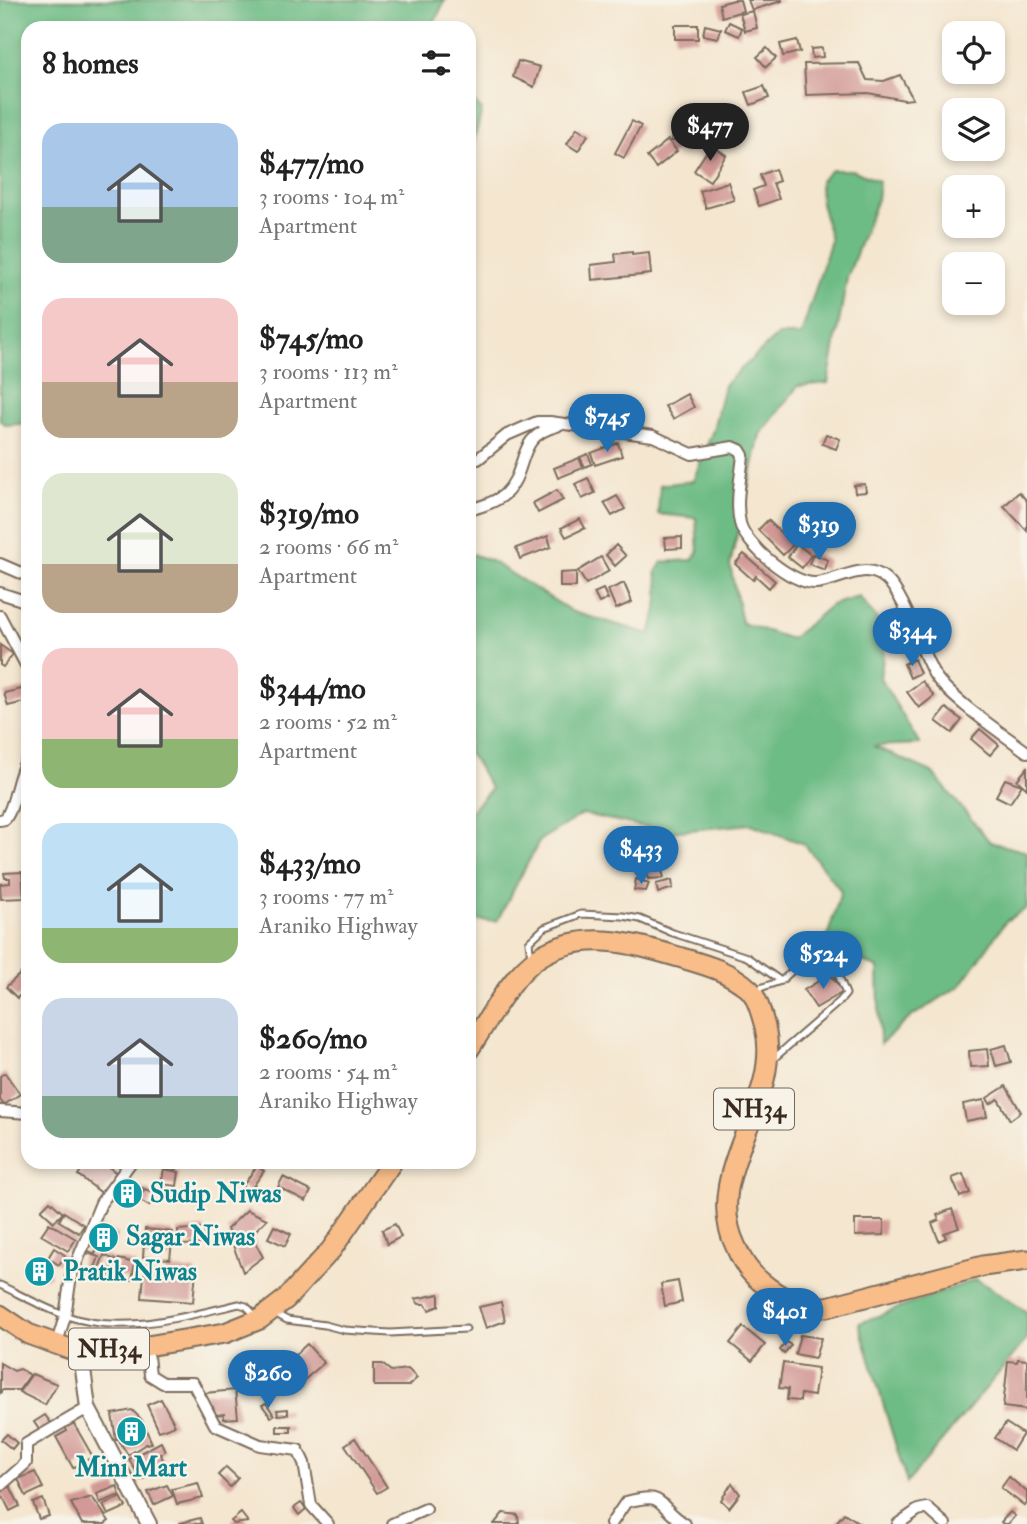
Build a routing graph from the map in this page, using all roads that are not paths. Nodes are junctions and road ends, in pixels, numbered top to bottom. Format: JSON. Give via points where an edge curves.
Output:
{"nodes":[{"id":1,"x":565,"y":425,"type":"junction"},
{"id":2,"x":476,"y":458,"type":"edge"},
{"id":3,"x":476,"y":507,"type":"edge"},
{"id":4,"x":0,"y":564,"type":"edge"},
{"id":5,"x":21,"y":573,"type":"edge"},
{"id":6,"x":0,"y":593,"type":"edge"},
{"id":7,"x":21,"y":600,"type":"edge"},
{"id":8,"x":0,"y":616,"type":"edge"},
{"id":9,"x":21,"y":656,"type":"edge"},
{"id":10,"x":1027,"y":752,"type":"edge"},
{"id":11,"x":21,"y":773,"type":"edge"},
{"id":12,"x":0,"y":820,"type":"edge"},
{"id":13,"x":532,"y":962,"type":"junction"},
{"id":14,"x":782,"y":981,"type":"junction"},
{"id":15,"x":751,"y":991,"type":"junction"},
{"id":16,"x":476,"y":1039,"type":"edge"},
{"id":17,"x":768,"y":1064,"type":"junction"},
{"id":18,"x":0,"y":1111,"type":"edge"},
{"id":19,"x":21,"y":1112,"type":"edge"},
{"id":20,"x":126,"y":1169,"type":"edge"},
{"id":21,"x":387,"y":1169,"type":"edge"},
{"id":22,"x":1027,"y":1260,"type":"edge"},
{"id":23,"x":0,"y":1285,"type":"edge"},
{"id":24,"x":0,"y":1315,"type":"edge"},
{"id":25,"x":265,"y":1315,"type":"junction"},
{"id":26,"x":65,"y":1316,"type":"junction"},
{"id":27,"x":466,"y":1329,"type":"dead end"},
{"id":28,"x":57,"y":1343,"type":"junction"},
{"id":29,"x":148,"y":1346,"type":"junction"},
{"id":30,"x":80,"y":1353,"type":"junction"},
{"id":31,"x":88,"y":1408,"type":"junction"},
{"id":32,"x":0,"y":1486,"type":"edge"},
{"id":33,"x":426,"y":1509,"type":"dead end"},
{"id":34,"x":149,"y":1524,"type":"edge"},
{"id":35,"x":328,"y":1524,"type":"edge"},
{"id":36,"x":392,"y":1524,"type":"edge"},
{"id":37,"x":611,"y":1524,"type":"edge"},
{"id":38,"x":685,"y":1524,"type":"edge"},
{"id":39,"x":898,"y":1524,"type":"edge"},
{"id":40,"x":945,"y":1524,"type":"edge"}],
"edges":[{"from":1,"to":2,"type":"street","via":[[537,422],[507,435]]},
{"from":1,"to":3,"type":"street","via":[[532,438],[503,495]]},
{"from":1,"to":10,"type":"street","via":[[653,436],[692,454],[733,447],[740,450],[739,520],[746,537],[792,577],[812,583],[863,570],[887,580],[945,688]]},
{"from":4,"to":5,"type":"street"},
{"from":6,"to":7,"type":"street"},
{"from":8,"to":9,"type":"street"},
{"from":11,"to":12,"type":"street","via":[[9,813]]},
{"from":13,"to":14,"type":"lane","via":[[529,942],[544,928],[581,914],[623,916],[747,957]]},
{"from":13,"to":15,"type":"highway","via":[[568,944],[614,940],[724,971]]},
{"from":13,"to":16,"type":"highway"},
{"from":14,"to":15,"type":"lane"},
{"from":14,"to":17,"type":"lane","via":[[814,951],[832,959],[846,994]]},
{"from":15,"to":17,"type":"highway","number":"NH34","via":[[765,1028]]},
{"from":17,"to":22,"type":"highway","number":"NH34","via":[[734,1161],[726,1213],[740,1256],[755,1277],[776,1294],[797,1304],[827,1307],[983,1266]]},
{"from":18,"to":19,"type":"street"},
{"from":20,"to":26,"type":"street","via":[[101,1203],[71,1276]]},
{"from":21,"to":25,"type":"highway","number":"NH34","via":[[331,1250]]},
{"from":23,"to":26,"type":"lane"},
{"from":24,"to":28,"type":"highway","number":"NH34","via":[[28,1334]]},
{"from":25,"to":26,"type":"lane","via":[[239,1304],[122,1325]]},
{"from":25,"to":27,"type":"lane","via":[[344,1330]]},
{"from":25,"to":29,"type":"highway","number":"NH34","via":[[225,1332]]},
{"from":26,"to":28,"type":"street"},
{"from":28,"to":30,"type":"highway","number":"NH34"},
{"from":29,"to":30,"type":"highway","number":"NH34"},
{"from":29,"to":35,"type":"street","via":[[150,1375],[163,1383],[193,1383],[215,1424],[260,1445],[298,1450],[311,1505]]},
{"from":30,"to":31,"type":"street"},
{"from":31,"to":32,"type":"street","via":[[26,1444],[26,1463]]},
{"from":31,"to":34,"type":"street"},
{"from":33,"to":36,"type":"street"},
{"from":37,"to":38,"type":"street","via":[[626,1502],[648,1496],[659,1499]]},
{"from":39,"to":40,"type":"street","via":[[927,1508]]}]}
